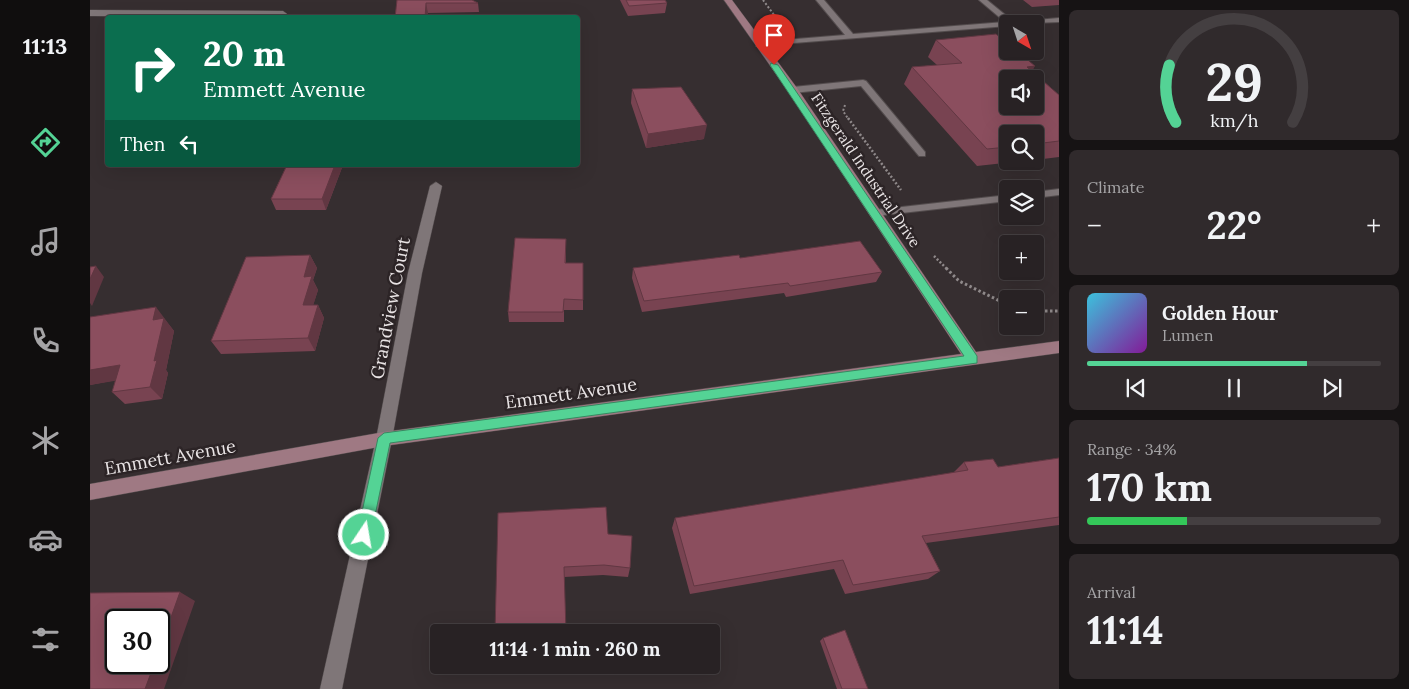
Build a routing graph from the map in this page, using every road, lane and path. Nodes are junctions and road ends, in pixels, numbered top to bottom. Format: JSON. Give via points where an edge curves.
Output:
{"nodes":[{"id":1,"x":728,"y":0,"type":"edge"},
{"id":2,"x":763,"y":0,"type":"edge"},
{"id":3,"x":820,"y":0,"type":"edge"},
{"id":4,"x":983,"y":0,"type":"edge"},
{"id":5,"x":90,"y":13,"type":"edge"},
{"id":6,"x":283,"y":14,"type":"dead end"},
{"id":7,"x":1001,"y":15,"type":"edge"},
{"id":8,"x":1059,"y":20,"type":"edge"},
{"id":9,"x":1044,"y":21,"type":"edge"},
{"id":10,"x":999,"y":25,"type":"edge"},
{"id":11,"x":851,"y":37,"type":"junction"},
{"id":12,"x":793,"y":42,"type":"junction"},
{"id":13,"x":759,"y":44,"type":"junction"},
{"id":14,"x":834,"y":86,"type":"junction"},
{"id":15,"x":792,"y":90,"type":"junction"},
{"id":16,"x":922,"y":154,"type":"dead end"},
{"id":17,"x":436,"y":186,"type":"dead end"},
{"id":18,"x":1059,"y":192,"type":"edge"},
{"id":19,"x":1044,"y":194,"type":"edge"},
{"id":20,"x":999,"y":199,"type":"edge"},
{"id":21,"x":906,"y":210,"type":"junction"},
{"id":22,"x":875,"y":214,"type":"junction"},
{"id":23,"x":933,"y":255,"type":"dead end"},
{"id":24,"x":999,"y":301,"type":"edge"},
{"id":25,"x":1044,"y":311,"type":"edge"},
{"id":26,"x":1059,"y":311,"type":"edge"},
{"id":27,"x":1059,"y":347,"type":"edge"},
{"id":28,"x":973,"y":360,"type":"junction"},
{"id":29,"x":384,"y":438,"type":"junction"},
{"id":30,"x":90,"y":492,"type":"edge"},
{"id":31,"x":331,"y":689,"type":"edge"}],
"edges":[{"from":1,"to":13,"type":"street","name":"Fitzgerald Industrial Drive"},
{"from":2,"to":12,"type":"path"},
{"from":3,"to":11,"type":"lane"},
{"from":4,"to":7,"type":"lane"},
{"from":5,"to":6,"type":"street"},
{"from":8,"to":9,"type":"lane"},
{"from":10,"to":11,"type":"lane"},
{"from":11,"to":12,"type":"lane"},
{"from":12,"to":13,"type":"lane"},
{"from":13,"to":15,"type":"street","name":"Fitzgerald Industrial Drive"},
{"from":14,"to":15,"type":"lane"},
{"from":14,"to":16,"type":"lane","via":[[863,83]]},
{"from":14,"to":21,"type":"path","via":[[845,97],[843,111],[905,195]]},
{"from":15,"to":22,"type":"street","name":"Fitzgerald Industrial Drive"},
{"from":17,"to":29,"type":"street","name":"Grandview Court","via":[[415,273]]},
{"from":18,"to":19,"type":"lane"},
{"from":20,"to":21,"type":"lane"},
{"from":21,"to":22,"type":"lane"},
{"from":22,"to":28,"type":"street","name":"Fitzgerald Industrial Drive"},
{"from":23,"to":24,"type":"path","via":[[959,281]]},
{"from":25,"to":26,"type":"path"},
{"from":27,"to":28,"type":"street","name":"Emmett Avenue"},
{"from":28,"to":29,"type":"street","name":"Emmett Avenue"},
{"from":29,"to":30,"type":"street","name":"Emmett Avenue"},
{"from":29,"to":31,"type":"street","name":"Grandview Court"}]}
